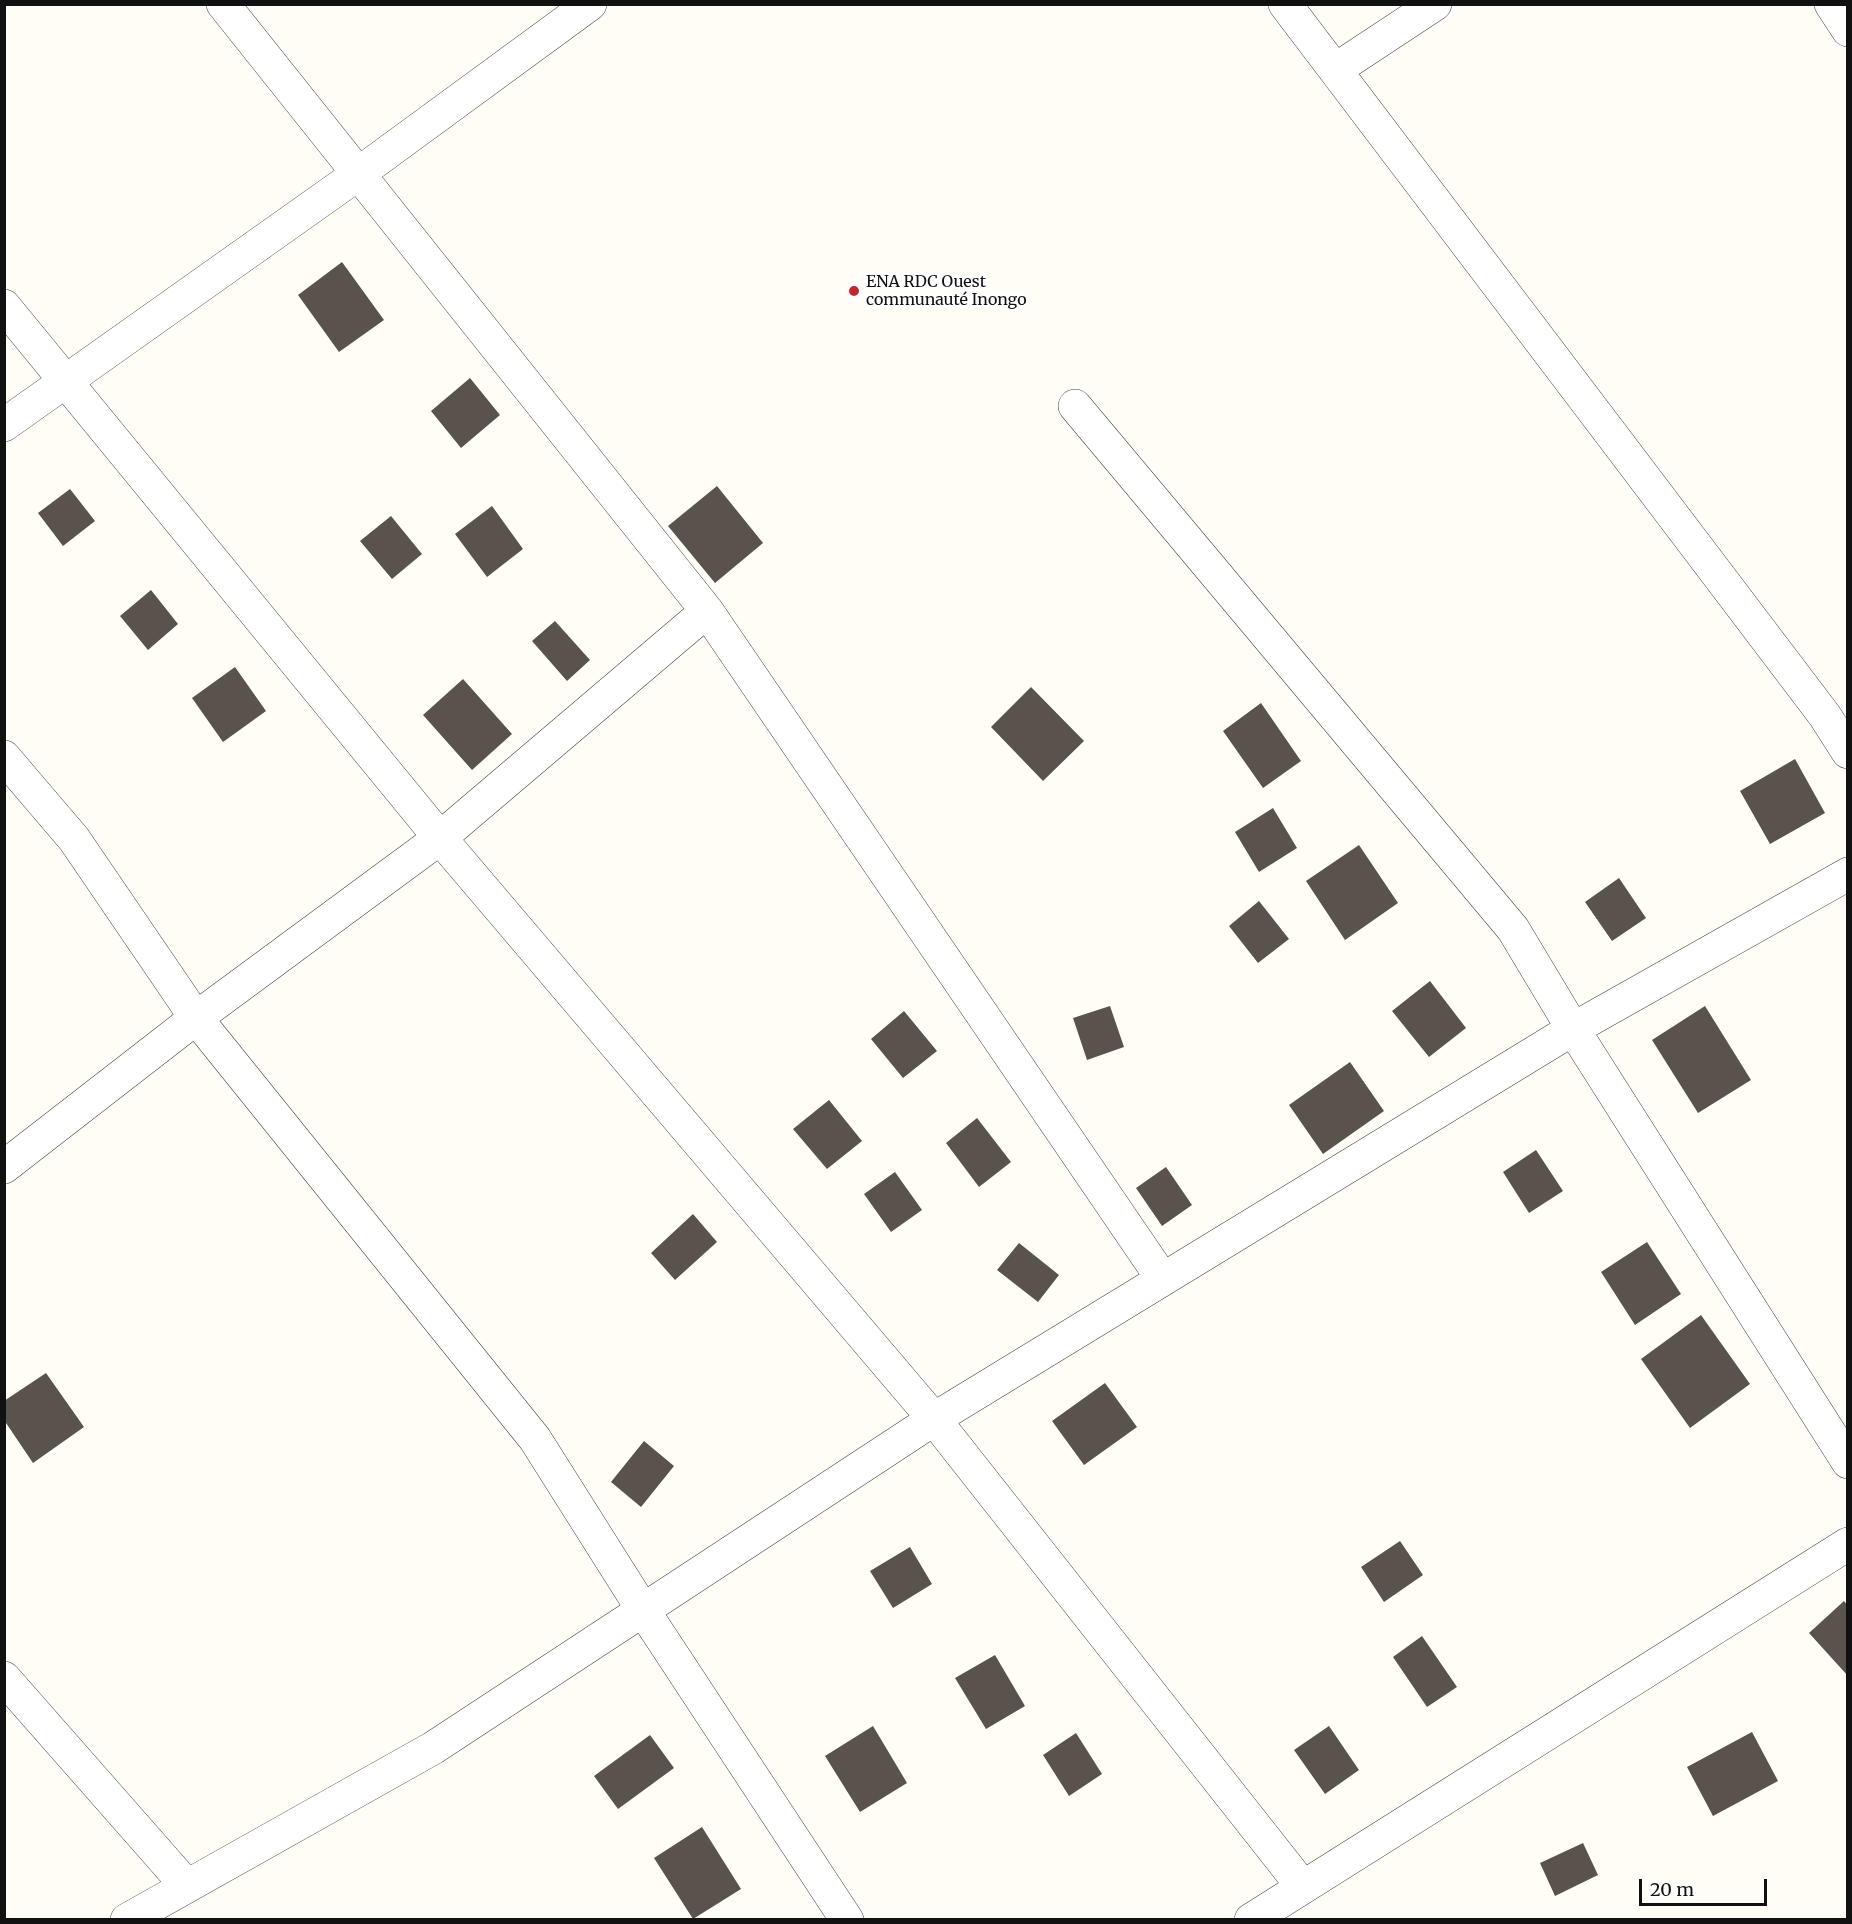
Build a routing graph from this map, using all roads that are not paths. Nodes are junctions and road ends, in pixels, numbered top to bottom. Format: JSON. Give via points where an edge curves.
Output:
{"nodes":[{"id":1,"x":223,"y":4,"type":"edge"},
{"id":2,"x":590,"y":4,"type":"edge"},
{"id":3,"x":1285,"y":4,"type":"edge"},
{"id":4,"x":1435,"y":4,"type":"edge"},
{"id":5,"x":1831,"y":4,"type":"edge"},
{"id":6,"x":1848,"y":30,"type":"edge"},
{"id":7,"x":1335,"y":70,"type":"junction"},
{"id":8,"x":358,"y":174,"type":"junction"},
{"id":9,"x":4,"y":306,"type":"edge"},
{"id":10,"x":66,"y":379,"type":"junction"},
{"id":11,"x":1076,"y":406,"type":"dead end"},
{"id":12,"x":4,"y":425,"type":"edge"},
{"id":13,"x":707,"y":611,"type":"junction"},
{"id":14,"x":1848,"y":752,"type":"edge"},
{"id":15,"x":4,"y":757,"type":"edge"},
{"id":16,"x":440,"y":838,"type":"junction"},
{"id":17,"x":1848,"y":874,"type":"edge"},
{"id":18,"x":196,"y":1018,"type":"junction"},
{"id":19,"x":1573,"y":1029,"type":"junction"},
{"id":20,"x":4,"y":1167,"type":"edge"},
{"id":21,"x":1162,"y":1278,"type":"junction"},
{"id":22,"x":934,"y":1419,"type":"junction"},
{"id":23,"x":1848,"y":1462,"type":"edge"},
{"id":24,"x":1848,"y":1544,"type":"edge"},
{"id":25,"x":643,"y":1610,"type":"junction"},
{"id":26,"x":4,"y":1678,"type":"edge"},
{"id":27,"x":187,"y":1886,"type":"junction"},
{"id":28,"x":1303,"y":1887,"type":"junction"},
{"id":29,"x":127,"y":1920,"type":"edge"},
{"id":30,"x":847,"y":1920,"type":"edge"},
{"id":31,"x":1251,"y":1920,"type":"edge"}],
"edges":[{"from":1,"to":8,"type":"street"},
{"from":2,"to":8,"type":"street"},
{"from":3,"to":7,"type":"street"},
{"from":4,"to":7,"type":"street"},
{"from":5,"to":6,"type":"street"},
{"from":7,"to":14,"type":"street","via":[[1825,716]]},
{"from":8,"to":10,"type":"street"},
{"from":8,"to":13,"type":"street"},
{"from":9,"to":10,"type":"street"},
{"from":10,"to":12,"type":"street"},
{"from":10,"to":16,"type":"street"},
{"from":11,"to":19,"type":"street","via":[[1513,929]]},
{"from":13,"to":16,"type":"street"},
{"from":13,"to":21,"type":"street"},
{"from":15,"to":18,"type":"street","via":[[74,839]]},
{"from":16,"to":18,"type":"street"},
{"from":16,"to":22,"type":"street"},
{"from":17,"to":19,"type":"street"},
{"from":18,"to":20,"type":"street"},
{"from":18,"to":25,"type":"street","via":[[535,1439]]},
{"from":19,"to":21,"type":"street"},
{"from":19,"to":23,"type":"street"},
{"from":21,"to":22,"type":"street"},
{"from":22,"to":25,"type":"street"},
{"from":22,"to":28,"type":"street"},
{"from":24,"to":28,"type":"street"},
{"from":25,"to":27,"type":"street","via":[[433,1748]]},
{"from":25,"to":30,"type":"street"},
{"from":26,"to":27,"type":"street"},
{"from":27,"to":29,"type":"street"},
{"from":28,"to":31,"type":"street"}]}
